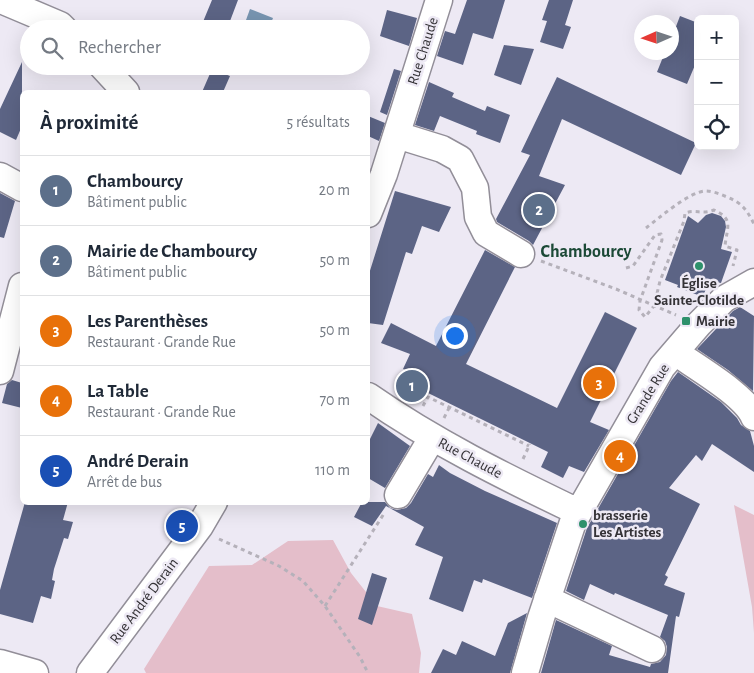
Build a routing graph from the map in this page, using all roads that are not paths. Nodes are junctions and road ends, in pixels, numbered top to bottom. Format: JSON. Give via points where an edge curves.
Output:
{"nodes":[{"id":1,"x":439,"y":0,"type":"edge"},
{"id":2,"x":6,"y":10,"type":"edge"},
{"id":3,"x":42,"y":20,"type":"edge"},
{"id":4,"x":110,"y":75,"type":"edge"},
{"id":5,"x":124,"y":90,"type":"edge"},
{"id":6,"x":397,"y":134,"type":"junction"},
{"id":7,"x":0,"y":176,"type":"edge"},
{"id":8,"x":20,"y":187,"type":"edge"},
{"id":9,"x":370,"y":209,"type":"edge"},
{"id":10,"x":521,"y":254,"type":"road end"},
{"id":11,"x":754,"y":282,"type":"edge"},
{"id":12,"x":20,"y":294,"type":"edge"},
{"id":13,"x":675,"y":352,"type":"junction"},
{"id":14,"x":0,"y":371,"type":"edge"},
{"id":15,"x":370,"y":397,"type":"edge"},
{"id":16,"x":438,"y":428,"type":"junction"},
{"id":17,"x":754,"y":429,"type":"edge"},
{"id":18,"x":398,"y":495,"type":"road end"},
{"id":19,"x":212,"y":505,"type":"edge"},
{"id":20,"x":578,"y":512,"type":"junction"},
{"id":21,"x":547,"y":599,"type":"junction"},
{"id":22,"x":652,"y":649,"type":"dead end"},
{"id":23,"x":0,"y":663,"type":"edge"},
{"id":24,"x":35,"y":673,"type":"edge"},
{"id":25,"x":90,"y":673,"type":"edge"},
{"id":26,"x":525,"y":673,"type":"edge"}],
"edges":[{"from":1,"to":6,"type":"street","name":"Rue Chaude"},
{"from":2,"to":3,"type":"street"},
{"from":4,"to":5,"type":"street"},
{"from":6,"to":9,"type":"street","name":"Rue Chaude"},
{"from":6,"to":10,"type":"street","via":[[442,149],[460,159],[475,188],[478,217],[486,233]]},
{"from":7,"to":8,"type":"street"},
{"from":11,"to":13,"type":"street","name":"Grande Rue","via":[[724,299]]},
{"from":12,"to":14,"type":"street"},
{"from":13,"to":17,"type":"street","via":[[741,398],[750,408]]},
{"from":13,"to":20,"type":"street","name":"Grande Rue","via":[[662,367]]},
{"from":15,"to":16,"type":"street","name":"Rue Chaude","via":[[402,420]]},
{"from":16,"to":18,"type":"street"},
{"from":16,"to":20,"type":"street","name":"Rue Chaude","via":[[481,466]]},
{"from":19,"to":25,"type":"street","name":"Rue André Derain"},
{"from":20,"to":21,"type":"street","name":"Grande Rue"},
{"from":21,"to":22,"type":"street"},
{"from":21,"to":26,"type":"street","name":"Grande Rue"},
{"from":23,"to":24,"type":"street"}]}
